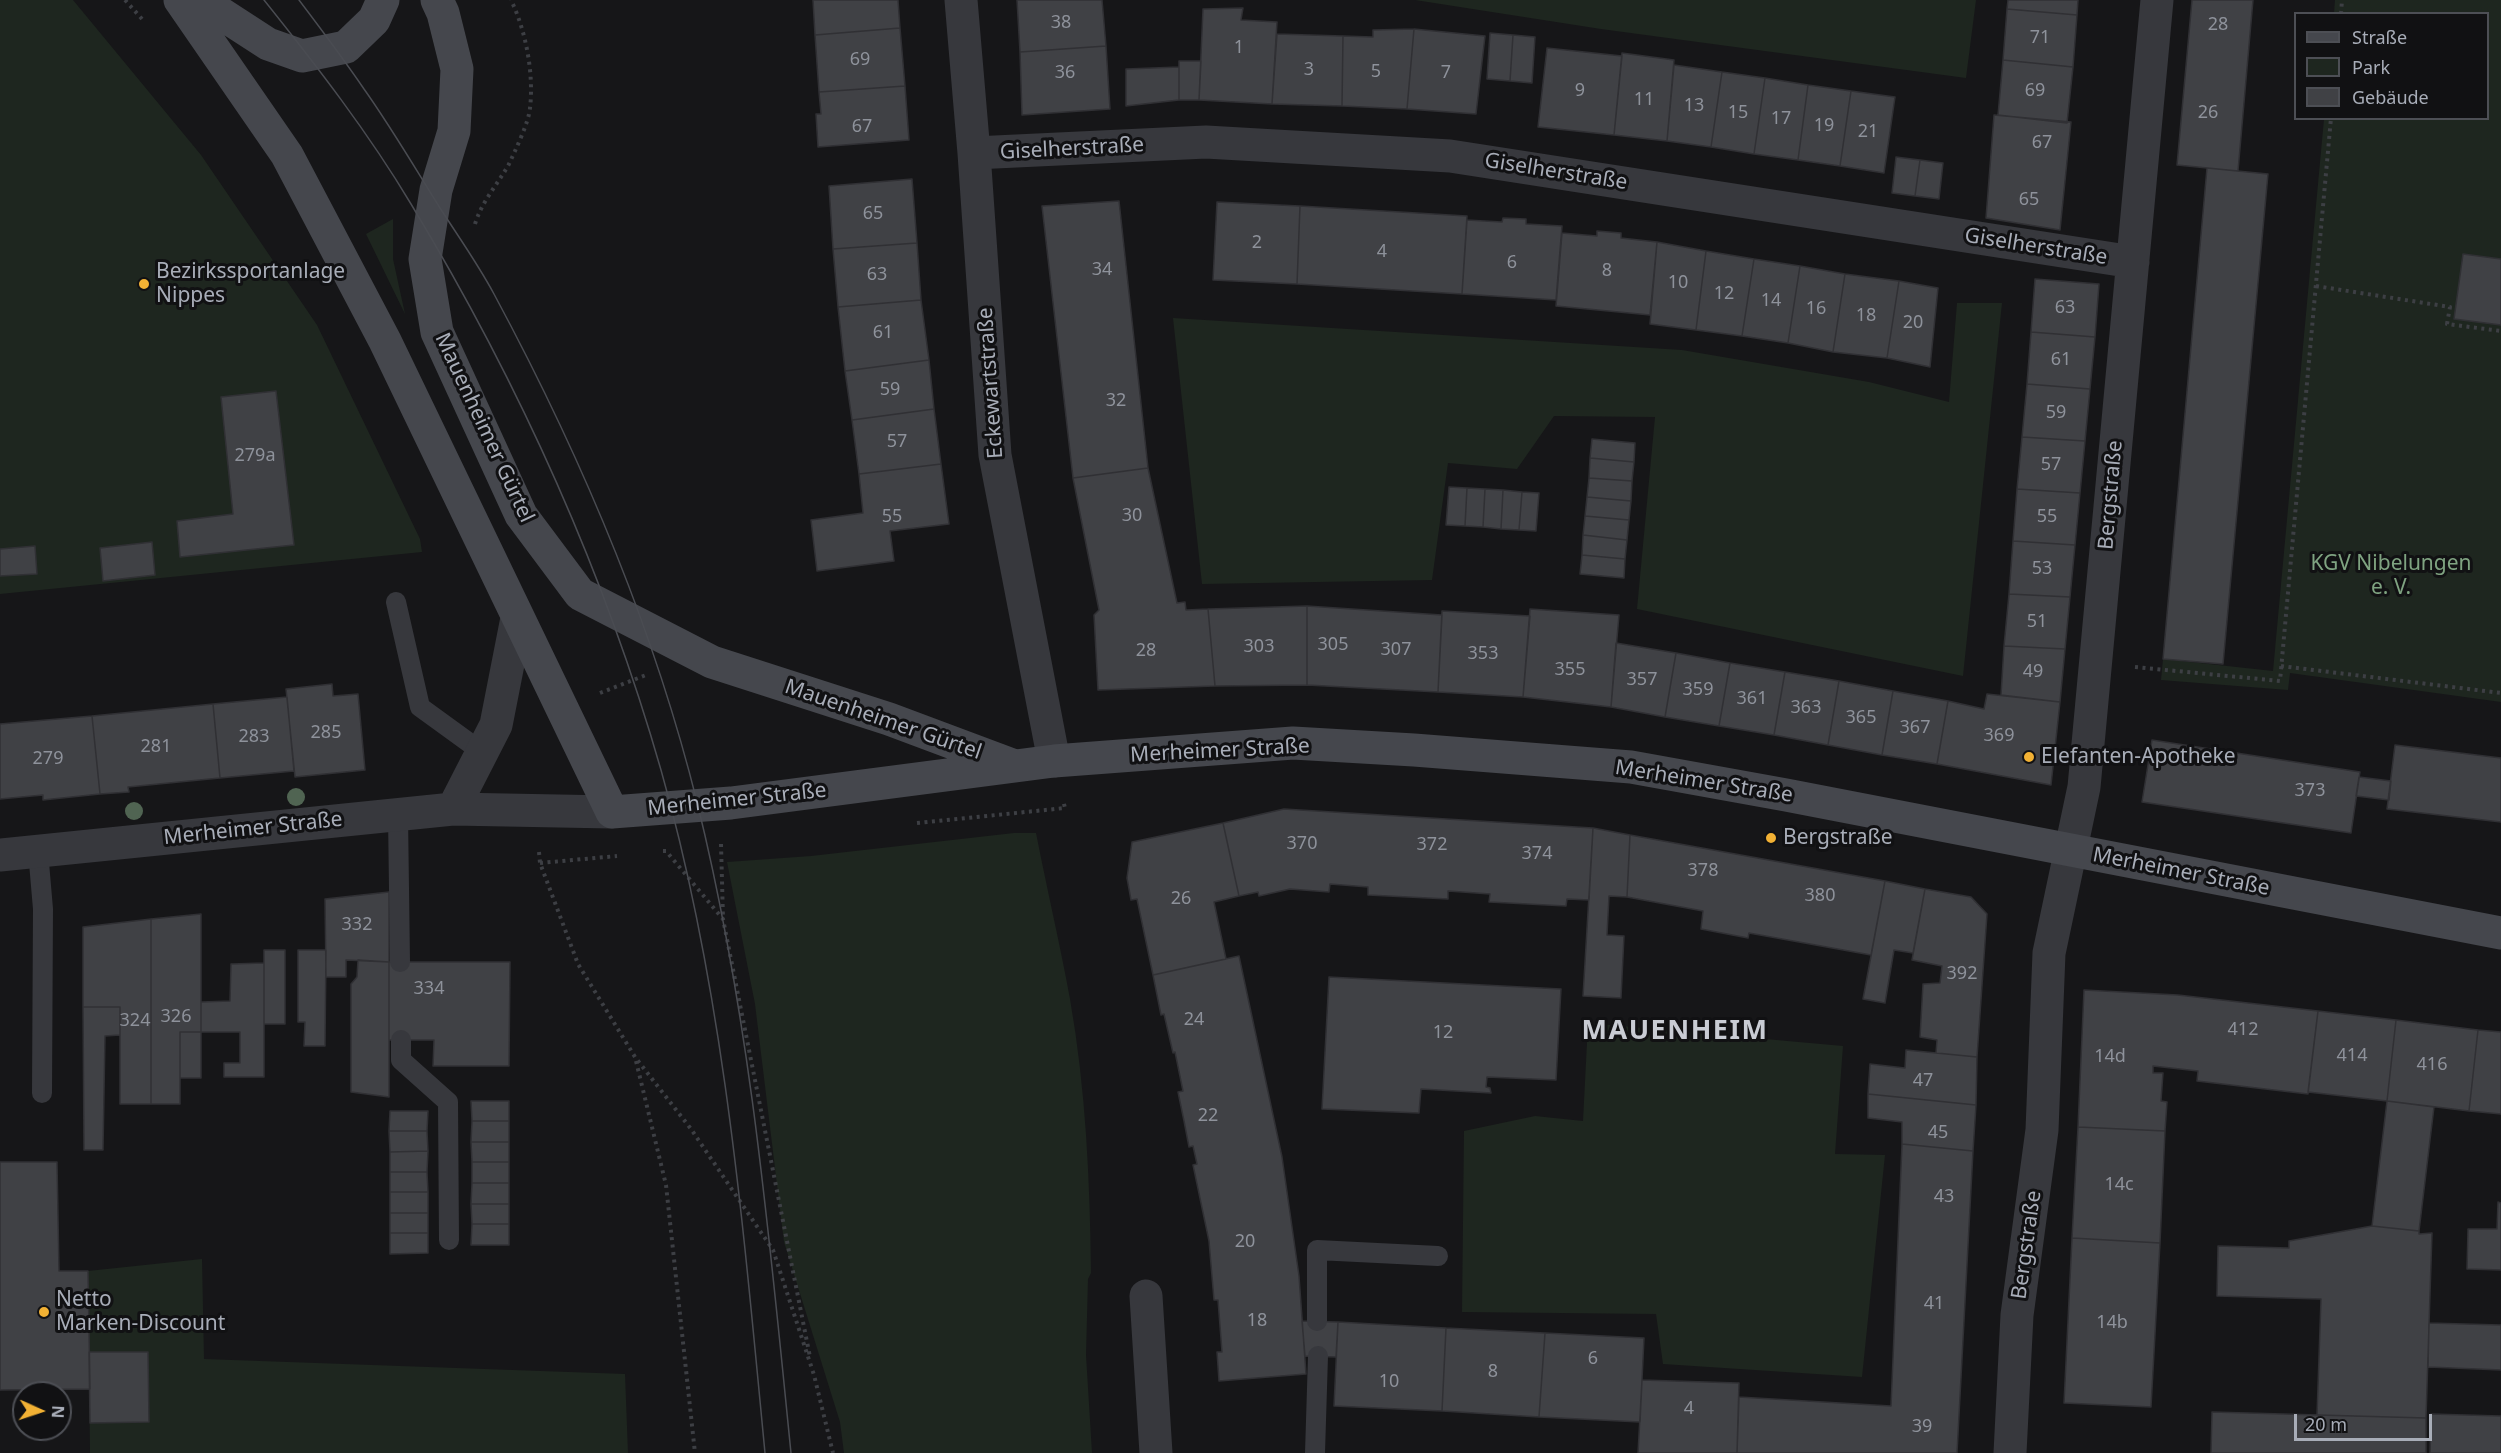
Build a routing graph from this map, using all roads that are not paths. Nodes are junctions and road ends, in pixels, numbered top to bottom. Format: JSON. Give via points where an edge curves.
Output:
{"nodes":[{"id":1,"x":180,"y":0,"type":"edge"},
{"id":2,"x":200,"y":0,"type":"edge"},
{"id":3,"x":383,"y":0,"type":"edge"},
{"id":4,"x":437,"y":0,"type":"edge"},
{"id":5,"x":961,"y":0,"type":"edge"},
{"id":6,"x":2157,"y":0,"type":"edge"},
{"id":7,"x":974,"y":153,"type":"junction"},
{"id":8,"x":2133,"y":262,"type":"junction"},
{"id":9,"x":396,"y":602,"type":"dead end"},
{"id":10,"x":518,"y":618,"type":"junction"},
{"id":11,"x":482,"y":752,"type":"junction"},
{"id":12,"x":1054,"y":761,"type":"junction"},
{"id":13,"x":1015,"y":766,"type":"junction"},
{"id":14,"x":453,"y":809,"type":"junction"},
{"id":15,"x":612,"y":813,"type":"junction"},
{"id":16,"x":398,"y":815,"type":"junction"},
{"id":17,"x":2069,"y":850,"type":"junction"},
{"id":18,"x":38,"y":851,"type":"junction"},
{"id":19,"x":0,"y":855,"type":"edge"},
{"id":20,"x":2501,"y":933,"type":"edge"},
{"id":21,"x":400,"y":962,"type":"dead end"},
{"id":22,"x":401,"y":1040,"type":"dead end"},
{"id":23,"x":42,"y":1093,"type":"dead end"},
{"id":24,"x":449,"y":1240,"type":"dead end"},
{"id":25,"x":1438,"y":1256,"type":"dead end"},
{"id":26,"x":1146,"y":1296,"type":"dead end"},
{"id":27,"x":1317,"y":1321,"type":"dead end"},
{"id":28,"x":1318,"y":1356,"type":"dead end"},
{"id":29,"x":1156,"y":1453,"type":"edge"},
{"id":30,"x":1315,"y":1453,"type":"edge"},
{"id":31,"x":2010,"y":1453,"type":"edge"}],
"edges":[{"from":1,"to":10,"type":"main road","via":[[287,154],[385,340]]},
{"from":2,"to":3,"type":"main road","via":[[268,44],[302,56],[346,47],[374,20]]},
{"from":4,"to":13,"type":"main road","name":"Mauenheimer Gürtel","via":[[457,69],[454,131],[436,190],[425,259],[437,332],[520,515],[580,594],[712,662],[889,719]]},
{"from":5,"to":7,"type":"street","name":"Eckewartstraße"},
{"from":6,"to":8,"type":"street","name":"Bergstraße"},
{"from":7,"to":8,"type":"street","name":"Giselherstraße","via":[[1206,142],[1450,156]]},
{"from":7,"to":12,"type":"street","name":"Eckewartstraße","via":[[995,455]]},
{"from":8,"to":17,"type":"street","name":"Bergstraße","via":[[2084,787]]},
{"from":9,"to":11,"type":"lane","via":[[420,707]]},
{"from":10,"to":11,"type":"street","via":[[496,725]]},
{"from":10,"to":15,"type":"main road"},
{"from":11,"to":14,"type":"street"},
{"from":12,"to":13,"type":"main road","name":"Merheimer Straße"},
{"from":12,"to":17,"type":"main road","name":"Merheimer Straße","via":[[1293,743],[1620,766]]},
{"from":13,"to":15,"type":"main road","name":"Merheimer Straße","via":[[731,803]]},
{"from":14,"to":15,"type":"street","name":"Merheimer Straße"},
{"from":14,"to":16,"type":"street","name":"Merheimer Straße"},
{"from":16,"to":18,"type":"street","name":"Merheimer Straße"},
{"from":16,"to":21,"type":"lane"},
{"from":17,"to":20,"type":"main road","name":"Merheimer Straße"},
{"from":17,"to":31,"type":"street","name":"Bergstraße","via":[[2049,953],[2042,1130],[2017,1315]]},
{"from":18,"to":19,"type":"street","name":"Merheimer Straße"},
{"from":18,"to":23,"type":"lane","via":[[43,909]]},
{"from":22,"to":24,"type":"lane","via":[[401,1060],[448,1102]]},
{"from":25,"to":27,"type":"lane","via":[[1317,1250]]},
{"from":26,"to":29,"type":"street"},
{"from":28,"to":30,"type":"lane"}]}
